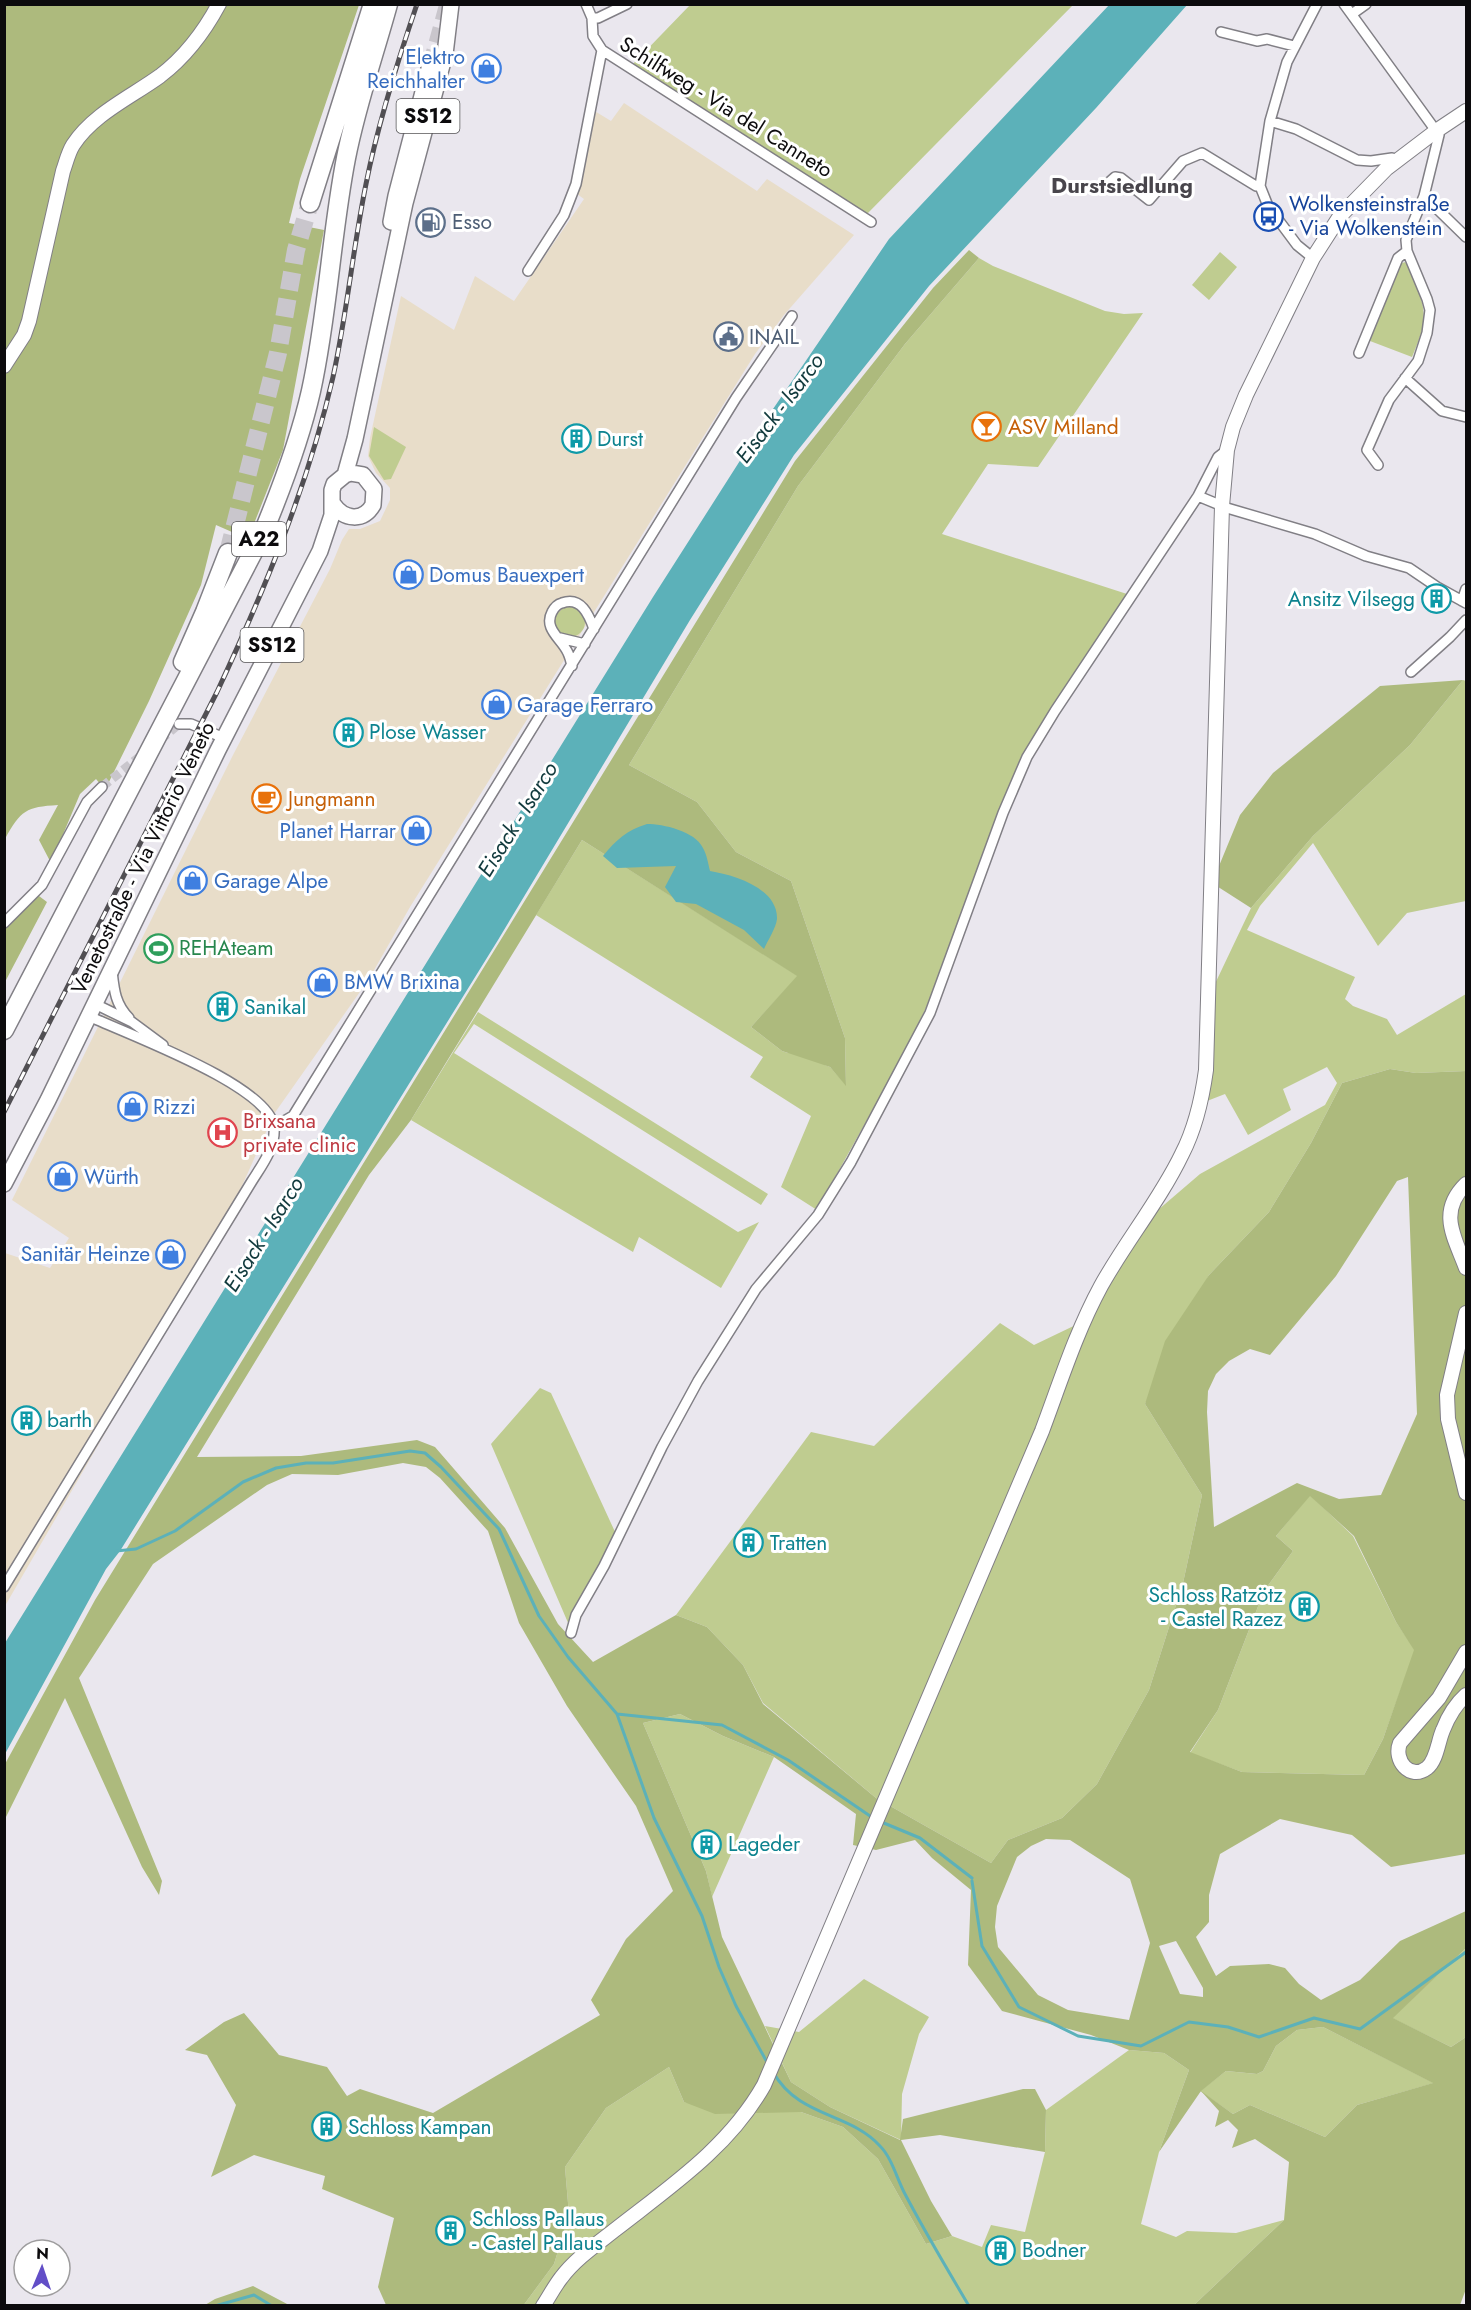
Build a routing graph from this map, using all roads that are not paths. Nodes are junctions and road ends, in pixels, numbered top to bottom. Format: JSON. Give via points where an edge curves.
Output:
{"nodes":[{"id":1,"x":219,"y":4,"type":"edge"},
{"id":2,"x":373,"y":4,"type":"edge"},
{"id":3,"x":388,"y":4,"type":"edge"},
{"id":4,"x":451,"y":4,"type":"edge"},
{"id":5,"x":461,"y":4,"type":"edge"},
{"id":6,"x":586,"y":4,"type":"edge"},
{"id":7,"x":627,"y":4,"type":"edge"},
{"id":8,"x":1317,"y":4,"type":"edge"},
{"id":9,"x":1344,"y":4,"type":"edge"},
{"id":10,"x":1366,"y":4,"type":"edge"},
{"id":11,"x":1352,"y":14,"type":"junction"},
{"id":12,"x":592,"y":18,"type":"junction"},
{"id":13,"x":1221,"y":32,"type":"dead end"},
{"id":14,"x":1294,"y":46,"type":"junction"},
{"id":15,"x":602,"y":50,"type":"junction"},
{"id":16,"x":445,"y":54,"type":"junction"},
{"id":17,"x":430,"y":64,"type":"tunnel mouth"},
{"id":18,"x":1467,"y":111,"type":"edge"},
{"id":19,"x":1270,"y":121,"type":"junction"},
{"id":20,"x":1436,"y":131,"type":"junction"},
{"id":21,"x":1395,"y":161,"type":"junction"},
{"id":22,"x":1106,"y":185,"type":"dead end"},
{"id":23,"x":1260,"y":186,"type":"junction"},
{"id":24,"x":1424,"y":196,"type":"junction"},
{"id":25,"x":310,"y":203,"type":"tunnel mouth"},
{"id":26,"x":871,"y":222,"type":"dead end"},
{"id":27,"x":1467,"y":237,"type":"edge"},
{"id":28,"x":1407,"y":251,"type":"junction"},
{"id":29,"x":1313,"y":258,"type":"junction"},
{"id":30,"x":528,"y":271,"type":"dead end"},
{"id":31,"x":792,"y":316,"type":"dead end"},
{"id":32,"x":380,"y":321,"type":"junction"},
{"id":33,"x":1359,"y":353,"type":"dead end"},
{"id":34,"x":4,"y":366,"type":"edge"},
{"id":35,"x":1405,"y":378,"type":"junction"},
{"id":36,"x":1467,"y":417,"type":"edge"},
{"id":37,"x":355,"y":439,"type":"junction"},
{"id":38,"x":1227,"y":450,"type":"junction"},
{"id":39,"x":1378,"y":465,"type":"dead end"},
{"id":40,"x":345,"y":475,"type":"junction"},
{"id":41,"x":363,"y":475,"type":"junction"},
{"id":42,"x":1198,"y":496,"type":"junction"},
{"id":43,"x":333,"y":504,"type":"junction"},
{"id":44,"x":1222,"y":506,"type":"junction"},
{"id":45,"x":351,"y":517,"type":"junction"},
{"id":46,"x":320,"y":551,"type":"junction"},
{"id":47,"x":228,"y":553,"type":"tunnel mouth"},
{"id":48,"x":1467,"y":589,"type":"edge"},
{"id":49,"x":1464,"y":602,"type":"edge"},
{"id":50,"x":1467,"y":620,"type":"edge"},
{"id":51,"x":594,"y":629,"type":"junction"},
{"id":52,"x":558,"y":637,"type":"junction"},
{"id":53,"x":585,"y":644,"type":"junction"},
{"id":54,"x":572,"y":666,"type":"junction"},
{"id":55,"x":1411,"y":672,"type":"dead end"},
{"id":56,"x":180,"y":724,"type":"dead end"},
{"id":57,"x":224,"y":738,"type":"junction"},
{"id":58,"x":102,"y":787,"type":"tunnel mouth"},
{"id":59,"x":4,"y":923,"type":"edge"},
{"id":60,"x":112,"y":969,"type":"junction"},
{"id":61,"x":4,"y":1004,"type":"edge"},
{"id":62,"x":92,"y":1010,"type":"junction"},
{"id":63,"x":132,"y":1022,"type":"junction"},
{"id":64,"x":4,"y":1030,"type":"edge"},
{"id":65,"x":172,"y":1051,"type":"junction"},
{"id":66,"x":274,"y":1127,"type":"junction"},
{"id":67,"x":4,"y":1184,"type":"edge"},
{"id":68,"x":1467,"y":1184,"type":"edge"},
{"id":69,"x":1467,"y":1268,"type":"edge"},
{"id":70,"x":1467,"y":1313,"type":"edge"},
{"id":71,"x":1467,"y":1493,"type":"edge"},
{"id":72,"x":4,"y":1587,"type":"edge"},
{"id":73,"x":571,"y":1633,"type":"dead end"},
{"id":74,"x":1467,"y":1652,"type":"edge"},
{"id":75,"x":1467,"y":1695,"type":"edge"},
{"id":76,"x":543,"y":2306,"type":"edge"}],
"edges":[{"from":1,"to":34,"type":"street","via":[[183,55],[83,132],[71,148],[29,321]]},
{"from":2,"to":25,"type":"highway"},
{"from":3,"to":64,"type":"highway","number":"A22","via":[[352,129],[310,393],[280,491],[263,533]]},
{"from":4,"to":16,"type":"main road","number":"SS12"},
{"from":5,"to":16,"type":"main road"},
{"from":6,"to":12,"type":"street","name":"Schilfweg - Via del Canneto"},
{"from":7,"to":12,"type":"street"},
{"from":8,"to":14,"type":"street"},
{"from":9,"to":11,"type":"street"},
{"from":10,"to":11,"type":"street"},
{"from":11,"to":20,"type":"street"},
{"from":12,"to":15,"type":"street","name":"Schilfweg - Via del Canneto","via":[[592,36]]},
{"from":13,"to":14,"type":"street"},
{"from":14,"to":19,"type":"street"},
{"from":15,"to":26,"type":"street","name":"Schilfweg - Via del Canneto"},
{"from":15,"to":30,"type":"street","via":[[576,184],[564,215]]},
{"from":16,"to":32,"type":"main road","name":"Venetostraße - Via Vittorio Veneto","number":"SS12","via":[[405,203]]},
{"from":17,"to":32,"type":"main road","via":[[396,196],[379,288]]},
{"from":18,"to":20,"type":"street"},
{"from":19,"to":21,"type":"street","via":[[1296,129],[1357,160]]},
{"from":19,"to":23,"type":"street"},
{"from":20,"to":21,"type":"street"},
{"from":20,"to":24,"type":"street","via":[[1439,135]]},
{"from":21,"to":29,"type":"street","via":[[1340,216]]},
{"from":22,"to":23,"type":"street","via":[[1116,177],[1121,178],[1149,200],[1183,161],[1197,154],[1207,155]]},
{"from":23,"to":29,"type":"street","via":[[1268,206]]},
{"from":24,"to":27,"type":"street"},
{"from":24,"to":28,"type":"street","via":[[1406,240]]},
{"from":28,"to":33,"type":"street","via":[[1398,258]]},
{"from":28,"to":35,"type":"street","via":[[1430,310],[1418,361]]},
{"from":29,"to":38,"type":"street","via":[[1246,395]]},
{"from":31,"to":51,"type":"street","via":[[736,398]]},
{"from":32,"to":37,"type":"main road","name":"Venetostraße - Via Vittorio Veneto","number":"SS12"},
{"from":35,"to":36,"type":"street","via":[[1442,411]]},
{"from":35,"to":39,"type":"street","via":[[1389,400],[1367,450]]},
{"from":37,"to":40,"type":"main road","name":"Venetostraße - Via Vittorio Veneto","number":"SS12"},
{"from":37,"to":41,"type":"main road","name":"Venetostraße - Via Vittorio Veneto","number":"SS12"},
{"from":38,"to":42,"type":"street","via":[[1218,457]]},
{"from":38,"to":44,"type":"street"},
{"from":40,"to":41,"type":"main road"},
{"from":40,"to":43,"type":"main road","name":"Venetostraße - Via Vittorio Veneto","number":"SS12","via":[[334,484]]},
{"from":41,"to":45,"type":"main road","name":"Venetostraße - Via Vittorio Veneto","number":"SS12","via":[[375,489],[375,500],[367,513]]},
{"from":42,"to":44,"type":"street"},
{"from":42,"to":73,"type":"street","via":[[1027,758],[930,1014],[818,1215],[756,1289],[698,1381],[576,1615]]},
{"from":43,"to":45,"type":"main road","via":[[343,515]]},
{"from":43,"to":46,"type":"main road","name":"Venetostraße - Via Vittorio Veneto","number":"SS12"},
{"from":44,"to":49,"type":"street","via":[[1409,568]]},
{"from":44,"to":76,"type":"street","via":[[1207,1059],[1202,1101],[1184,1152],[1084,1321],[1042,1431],[768,2076],[748,2112],[722,2143],[583,2256],[561,2277]]},
{"from":45,"to":46,"type":"main road","name":"Venetostraße - Via Vittorio Veneto","number":"SS12"},
{"from":46,"to":57,"type":"main road","name":"Venetostraße - Via Vittorio Veneto","number":"SS12"},
{"from":47,"to":61,"type":"highway","number":"A22","via":[[182,663]]},
{"from":48,"to":49,"type":"street"},
{"from":50,"to":55,"type":"street"},
{"from":51,"to":52,"type":"street","via":[[586,610],[568,602],[555,607],[550,618],[551,630]]},
{"from":51,"to":53,"type":"street"},
{"from":52,"to":53,"type":"street"},
{"from":52,"to":54,"type":"street"},
{"from":53,"to":54,"type":"street"},
{"from":54,"to":66,"type":"street","via":[[293,1116]]},
{"from":56,"to":57,"type":"street","via":[[191,724]]},
{"from":57,"to":60,"type":"main road","name":"Venetostraße - Via Vittorio Veneto","number":"SS12"},
{"from":58,"to":59,"type":"street","via":[[87,802],[42,885]]},
{"from":60,"to":62,"type":"main road","name":"Venetostraße - Via Vittorio Veneto","number":"SS12"},
{"from":60,"to":63,"type":"street","via":[[116,998]]},
{"from":62,"to":63,"type":"street"},
{"from":62,"to":65,"type":"street","via":[[124,1033]]},
{"from":62,"to":67,"type":"main road","name":"Venetostraße - Via Vittorio Veneto","number":"SS12"},
{"from":63,"to":65,"type":"street"},
{"from":65,"to":66,"type":"street","via":[[257,1101],[268,1112]]},
{"from":66,"to":72,"type":"street","via":[[271,1148],[252,1181]]},
{"from":68,"to":69,"type":"street","via":[[1450,1212],[1450,1228]]},
{"from":70,"to":71,"type":"street","via":[[1447,1395],[1448,1419]]},
{"from":74,"to":75,"type":"street","via":[[1439,1698],[1400,1743],[1398,1760],[1407,1769],[1418,1772],[1427,1768],[1443,1728]]}]}
